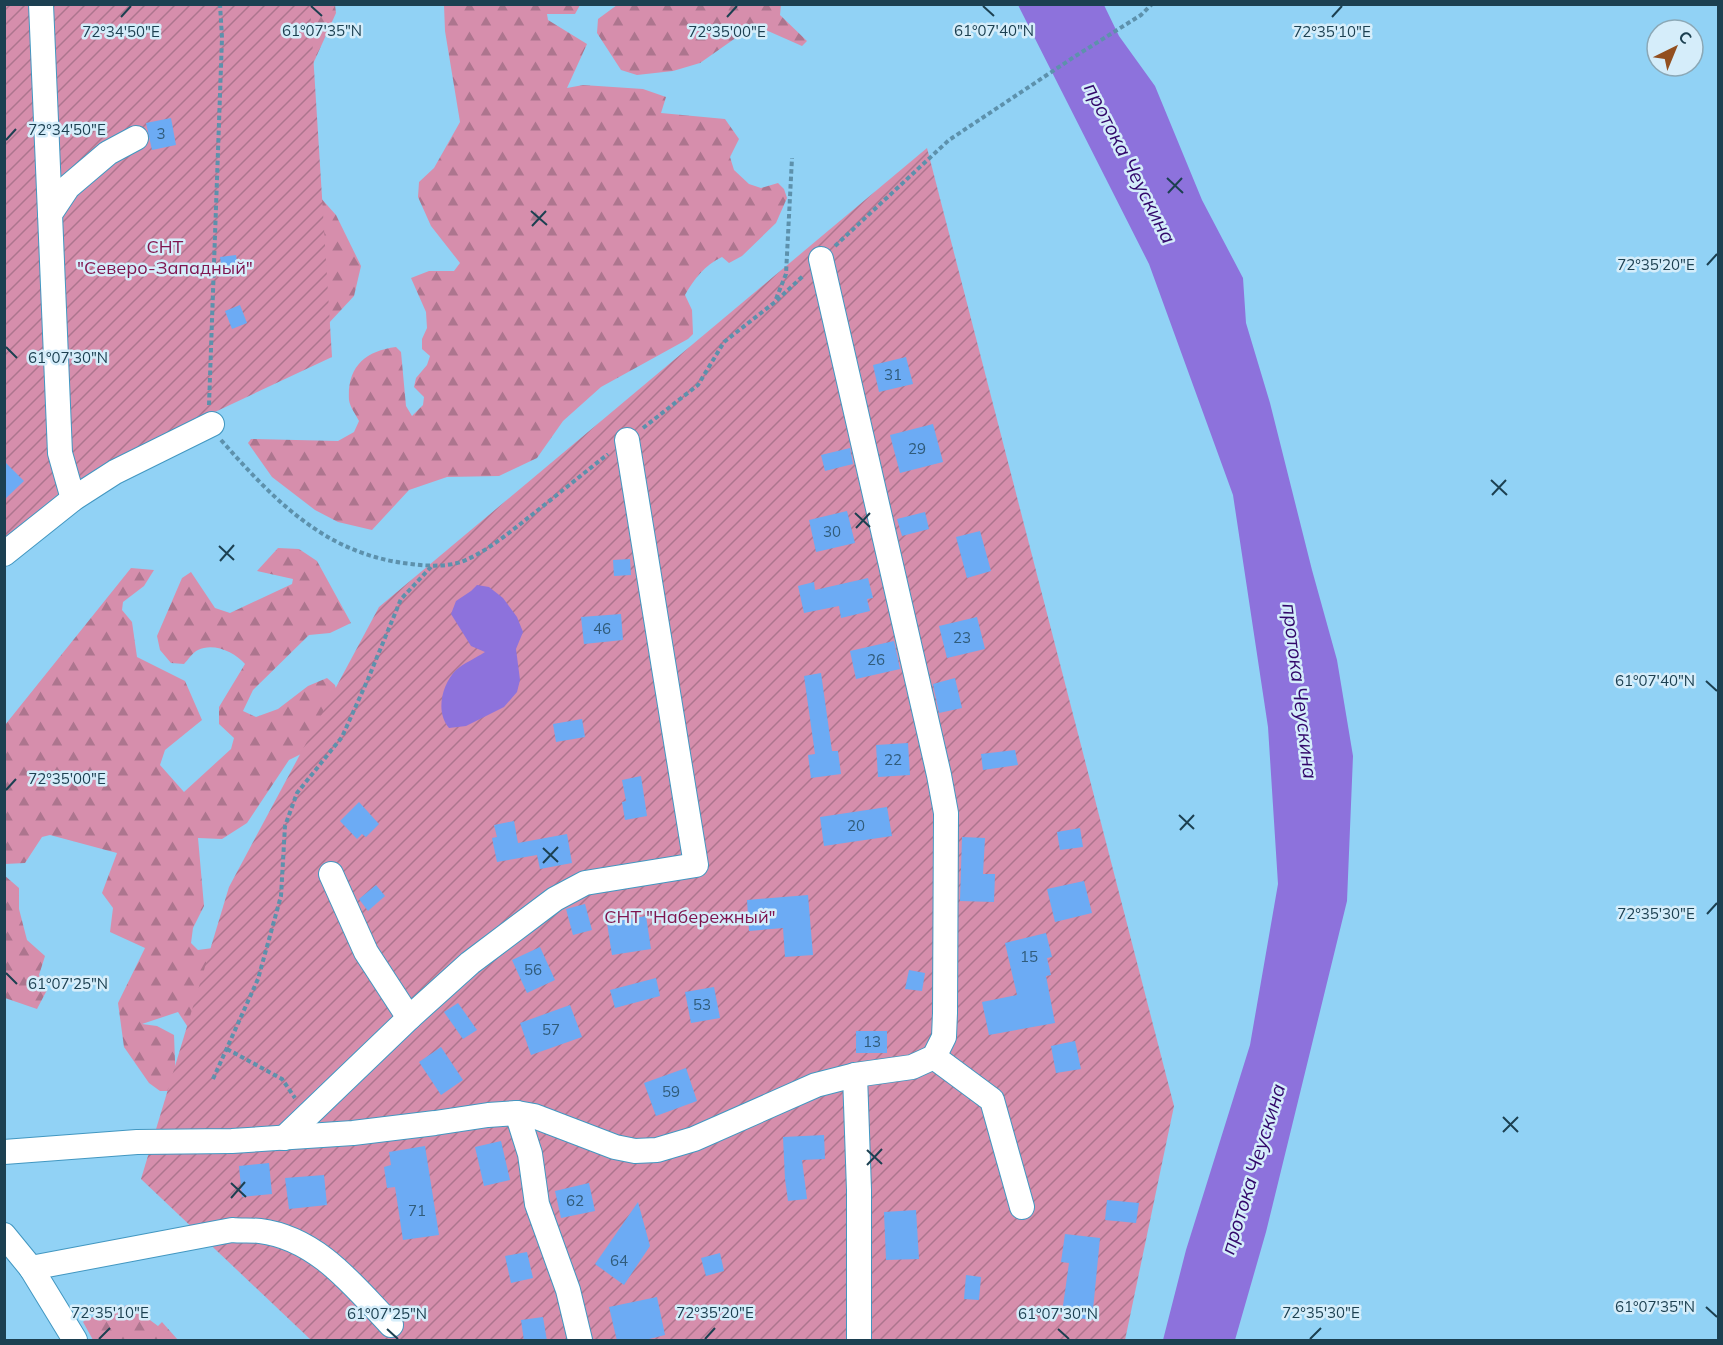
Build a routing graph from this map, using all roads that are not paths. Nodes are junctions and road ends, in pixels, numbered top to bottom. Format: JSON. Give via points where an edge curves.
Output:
{"nodes":[{"id":1,"x":41,"y":4,"type":"edge"},
{"id":2,"x":136,"y":138,"type":"dead end"},
{"id":3,"x":50,"y":214,"type":"junction"},
{"id":4,"x":821,"y":259,"type":"road end"},
{"id":5,"x":212,"y":424,"type":"road end"},
{"id":6,"x":627,"y":440,"type":"road end"},
{"id":7,"x":73,"y":499,"type":"junction"},
{"id":8,"x":4,"y":554,"type":"edge"},
{"id":9,"x":331,"y":874,"type":"dead end"},
{"id":10,"x":409,"y":1018,"type":"junction"},
{"id":11,"x":934,"y":1057,"type":"junction"},
{"id":12,"x":855,"y":1075,"type":"junction"},
{"id":13,"x":518,"y":1113,"type":"junction"},
{"id":14,"x":284,"y":1138,"type":"junction"},
{"id":15,"x":4,"y":1152,"type":"edge"},
{"id":16,"x":1022,"y":1207,"type":"dead end"},
{"id":17,"x":4,"y":1235,"type":"edge"},
{"id":18,"x":31,"y":1268,"type":"junction"},
{"id":19,"x":391,"y":1325,"type":"dead end"},
{"id":20,"x":75,"y":1341,"type":"edge"},
{"id":21,"x":580,"y":1341,"type":"edge"},
{"id":22,"x":859,"y":1341,"type":"edge"}],
"edges":[{"from":1,"to":3,"type":"street"},
{"from":2,"to":3,"type":"street","via":[[108,153],[68,187]]},
{"from":3,"to":7,"type":"street","via":[[60,453]]},
{"from":4,"to":11,"type":"street","via":[[946,813],[944,1037]]},
{"from":5,"to":7,"type":"street","via":[[115,472]]},
{"from":6,"to":10,"type":"street","via":[[696,865],[585,883],[555,899],[470,963]]},
{"from":7,"to":8,"type":"street"},
{"from":9,"to":10,"type":"street","via":[[366,952]]},
{"from":10,"to":14,"type":"street"},
{"from":11,"to":12,"type":"street","via":[[912,1066]]},
{"from":11,"to":16,"type":"street","via":[[992,1100]]},
{"from":12,"to":13,"type":"street","via":[[816,1085],[694,1139],[657,1150],[615,1147]]},
{"from":12,"to":22,"type":"street"},
{"from":13,"to":14,"type":"street"},
{"from":13,"to":21,"type":"street","via":[[530,1154],[537,1204],[568,1290]]},
{"from":14,"to":15,"type":"street","via":[[137,1142]]},
{"from":17,"to":18,"type":"street"},
{"from":18,"to":19,"type":"street","via":[[232,1230],[261,1231],[292,1240],[321,1255]]},
{"from":18,"to":20,"type":"street"}]}
